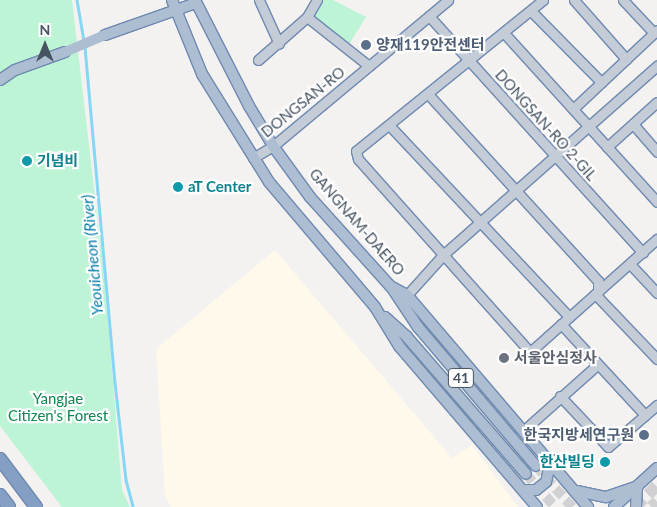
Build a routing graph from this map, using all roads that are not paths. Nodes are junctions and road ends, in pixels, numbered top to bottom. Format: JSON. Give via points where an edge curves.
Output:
{"nodes":[{"id":1,"x":172,"y":0,"type":"edge"},
{"id":2,"x":259,"y":0,"type":"edge"},
{"id":3,"x":317,"y":0,"type":"edge"},
{"id":4,"x":448,"y":0,"type":"edge"},
{"id":5,"x":543,"y":0,"type":"edge"},
{"id":6,"x":574,"y":0,"type":"edge"},
{"id":7,"x":623,"y":0,"type":"edge"},
{"id":8,"x":196,"y":2,"type":"edge"},
{"id":9,"x":532,"y":10,"type":"junction"},
{"id":10,"x":176,"y":11,"type":"junction"},
{"id":11,"x":428,"y":16,"type":"junction"},
{"id":12,"x":307,"y":17,"type":"junction"},
{"id":13,"x":656,"y":32,"type":"edge"},
{"id":14,"x":504,"y":34,"type":"junction"},
{"id":15,"x":279,"y":44,"type":"junction"},
{"id":16,"x":626,"y":59,"type":"junction"},
{"id":17,"x":258,"y":60,"type":"dead end"},
{"id":18,"x":469,"y":60,"type":"junction"},
{"id":19,"x":369,"y":66,"type":"junction"},
{"id":20,"x":657,"y":66,"type":"edge"},
{"id":21,"x":0,"y":80,"type":"edge"},
{"id":22,"x":601,"y":82,"type":"junction"},
{"id":23,"x":428,"y":94,"type":"junction"},
{"id":24,"x":657,"y":102,"type":"edge"},
{"id":25,"x":572,"y":109,"type":"junction"},
{"id":26,"x":633,"y":124,"type":"junction"},
{"id":27,"x":389,"y":125,"type":"junction"},
{"id":28,"x":589,"y":127,"type":"junction"},
{"id":29,"x":272,"y":146,"type":"junction"},
{"id":30,"x":607,"y":147,"type":"junction"},
{"id":31,"x":657,"y":152,"type":"edge"},
{"id":32,"x":555,"y":157,"type":"junction"},
{"id":33,"x":253,"y":158,"type":"junction"},
{"id":34,"x":515,"y":191,"type":"junction"},
{"id":35,"x":657,"y":202,"type":"edge"},
{"id":36,"x":479,"y":223,"type":"junction"},
{"id":37,"x":657,"y":239,"type":"edge"},
{"id":38,"x":643,"y":253,"type":"junction"},
{"id":39,"x":443,"y":255,"type":"junction"},
{"id":40,"x":630,"y":264,"type":"junction"},
{"id":41,"x":390,"y":286,"type":"junction"},
{"id":42,"x":597,"y":293,"type":"junction"},
{"id":43,"x":657,"y":293,"type":"edge"},
{"id":44,"x":407,"y":295,"type":"junction"},
{"id":45,"x":375,"y":307,"type":"junction"},
{"id":46,"x":569,"y":317,"type":"junction"},
{"id":47,"x":561,"y":324,"type":"junction"},
{"id":48,"x":657,"y":359,"type":"edge"},
{"id":49,"x":597,"y":365,"type":"junction"},
{"id":50,"x":560,"y":396,"type":"junction"},
{"id":51,"x":657,"y":405,"type":"edge"},
{"id":52,"x":644,"y":416,"type":"junction"},
{"id":53,"x":524,"y":430,"type":"junction"},
{"id":54,"x":0,"y":459,"type":"edge"},
{"id":55,"x":551,"y":460,"type":"junction"},
{"id":56,"x":536,"y":466,"type":"tunnel mouth"},
{"id":57,"x":657,"y":468,"type":"edge"},
{"id":58,"x":526,"y":474,"type":"tunnel mouth"},
{"id":59,"x":638,"y":486,"type":"junction"},
{"id":60,"x":574,"y":489,"type":"junction"},
{"id":61,"x":524,"y":490,"type":"junction"},
{"id":62,"x":0,"y":496,"type":"edge"},
{"id":63,"x":9,"y":507,"type":"edge"},
{"id":64,"x":36,"y":507,"type":"edge"},
{"id":65,"x":535,"y":507,"type":"edge"},
{"id":66,"x":588,"y":507,"type":"edge"},
{"id":67,"x":614,"y":507,"type":"edge"},
{"id":68,"x":636,"y":507,"type":"edge"}],
"edges":[{"from":1,"to":10,"type":"main road","number":"41"},
{"from":2,"to":15,"type":"street"},
{"from":3,"to":12,"type":"street"},
{"from":4,"to":11,"type":"street","name":"DONGSAN-RO"},
{"from":5,"to":9,"type":"street"},
{"from":6,"to":16,"type":"street"},
{"from":7,"to":13,"type":"street"},
{"from":8,"to":10,"type":"main road"},
{"from":8,"to":29,"type":"main road","name":"GANGNAM-DAERO","number":"41"},
{"from":9,"to":14,"type":"street"},
{"from":9,"to":22,"type":"street"},
{"from":10,"to":21,"type":"main road","bridge":true,"via":[[15,70]]},
{"from":10,"to":33,"type":"main road","number":"41","via":[[202,74]]},
{"from":11,"to":18,"type":"street","name":"DONGSAN-RO 2-GIL"},
{"from":11,"to":19,"type":"street","name":"DONGSAN-RO"},
{"from":12,"to":15,"type":"street"},
{"from":12,"to":19,"type":"street","name":"DONGSAN-RO"},
{"from":13,"to":16,"type":"street"},
{"from":14,"to":18,"type":"street"},
{"from":14,"to":25,"type":"street"},
{"from":15,"to":17,"type":"street"},
{"from":16,"to":22,"type":"street"},
{"from":18,"to":23,"type":"street"},
{"from":18,"to":32,"type":"street","name":"DONGSAN-RO 2-GIL"},
{"from":19,"to":29,"type":"street","name":"DONGSAN-RO"},
{"from":20,"to":28,"type":"street"},
{"from":22,"to":25,"type":"street"},
{"from":23,"to":27,"type":"street"},
{"from":23,"to":34,"type":"street"},
{"from":24,"to":26,"type":"street"},
{"from":25,"to":28,"type":"street"},
{"from":26,"to":30,"type":"street"},
{"from":26,"to":31,"type":"street"},
{"from":27,"to":36,"type":"street"},
{"from":27,"to":39,"type":"street","via":[[356,151],[358,159]]},
{"from":28,"to":30,"type":"street"},
{"from":28,"to":32,"type":"street"},
{"from":29,"to":33,"type":"street","name":"DONGSAN-RO"},
{"from":29,"to":41,"type":"main road","name":"GANGNAM-DAERO","number":"41","via":[[310,196]]},
{"from":30,"to":35,"type":"street"},
{"from":32,"to":34,"type":"street"},
{"from":32,"to":38,"type":"street","name":"DONGSAN-RO 2-GIL"},
{"from":33,"to":45,"type":"main road","number":"41","via":[[297,218]]},
{"from":34,"to":36,"type":"street"},
{"from":34,"to":42,"type":"street","via":[[598,280]]},
{"from":36,"to":39,"type":"street"},
{"from":36,"to":46,"type":"street"},
{"from":37,"to":38,"type":"street"},
{"from":38,"to":40,"type":"street"},
{"from":39,"to":44,"type":"street"},
{"from":39,"to":47,"type":"street","via":[[530,352]]},
{"from":40,"to":42,"type":"street"},
{"from":40,"to":43,"type":"street"},
{"from":41,"to":44,"type":"main road","name":"GANGNAM-DAERO"},
{"from":41,"to":56,"type":"main road","number":"41","via":[[418,327]]},
{"from":42,"to":46,"type":"street"},
{"from":42,"to":48,"type":"street"},
{"from":44,"to":53,"type":"main road","name":"GANGNAM-DAERO"},
{"from":45,"to":58,"type":"main road","number":"41","via":[[407,337]]},
{"from":45,"to":61,"type":"main road","via":[[399,346]]},
{"from":46,"to":47,"type":"street"},
{"from":47,"to":49,"type":"street"},
{"from":49,"to":50,"type":"street"},
{"from":49,"to":52,"type":"street"},
{"from":50,"to":52,"type":"street","via":[[608,447]]},
{"from":50,"to":53,"type":"street"},
{"from":51,"to":52,"type":"street"},
{"from":53,"to":55,"type":"main road","name":"GANGNAM-DAERO"},
{"from":54,"to":64,"type":"highway"},
{"from":55,"to":60,"type":"main road","name":"GANGNAM-DAERO"},
{"from":55,"to":61,"type":"main road","via":[[546,482],[536,490]]},
{"from":57,"to":59,"type":"main road"},
{"from":59,"to":60,"type":"main road","via":[[603,498]]},
{"from":59,"to":67,"type":"main road"},
{"from":59,"to":68,"type":"main road"},
{"from":60,"to":66,"type":"main road","name":"GANGNAM-DAERO"},
{"from":61,"to":65,"type":"main road"},
{"from":62,"to":63,"type":"highway"}]}
